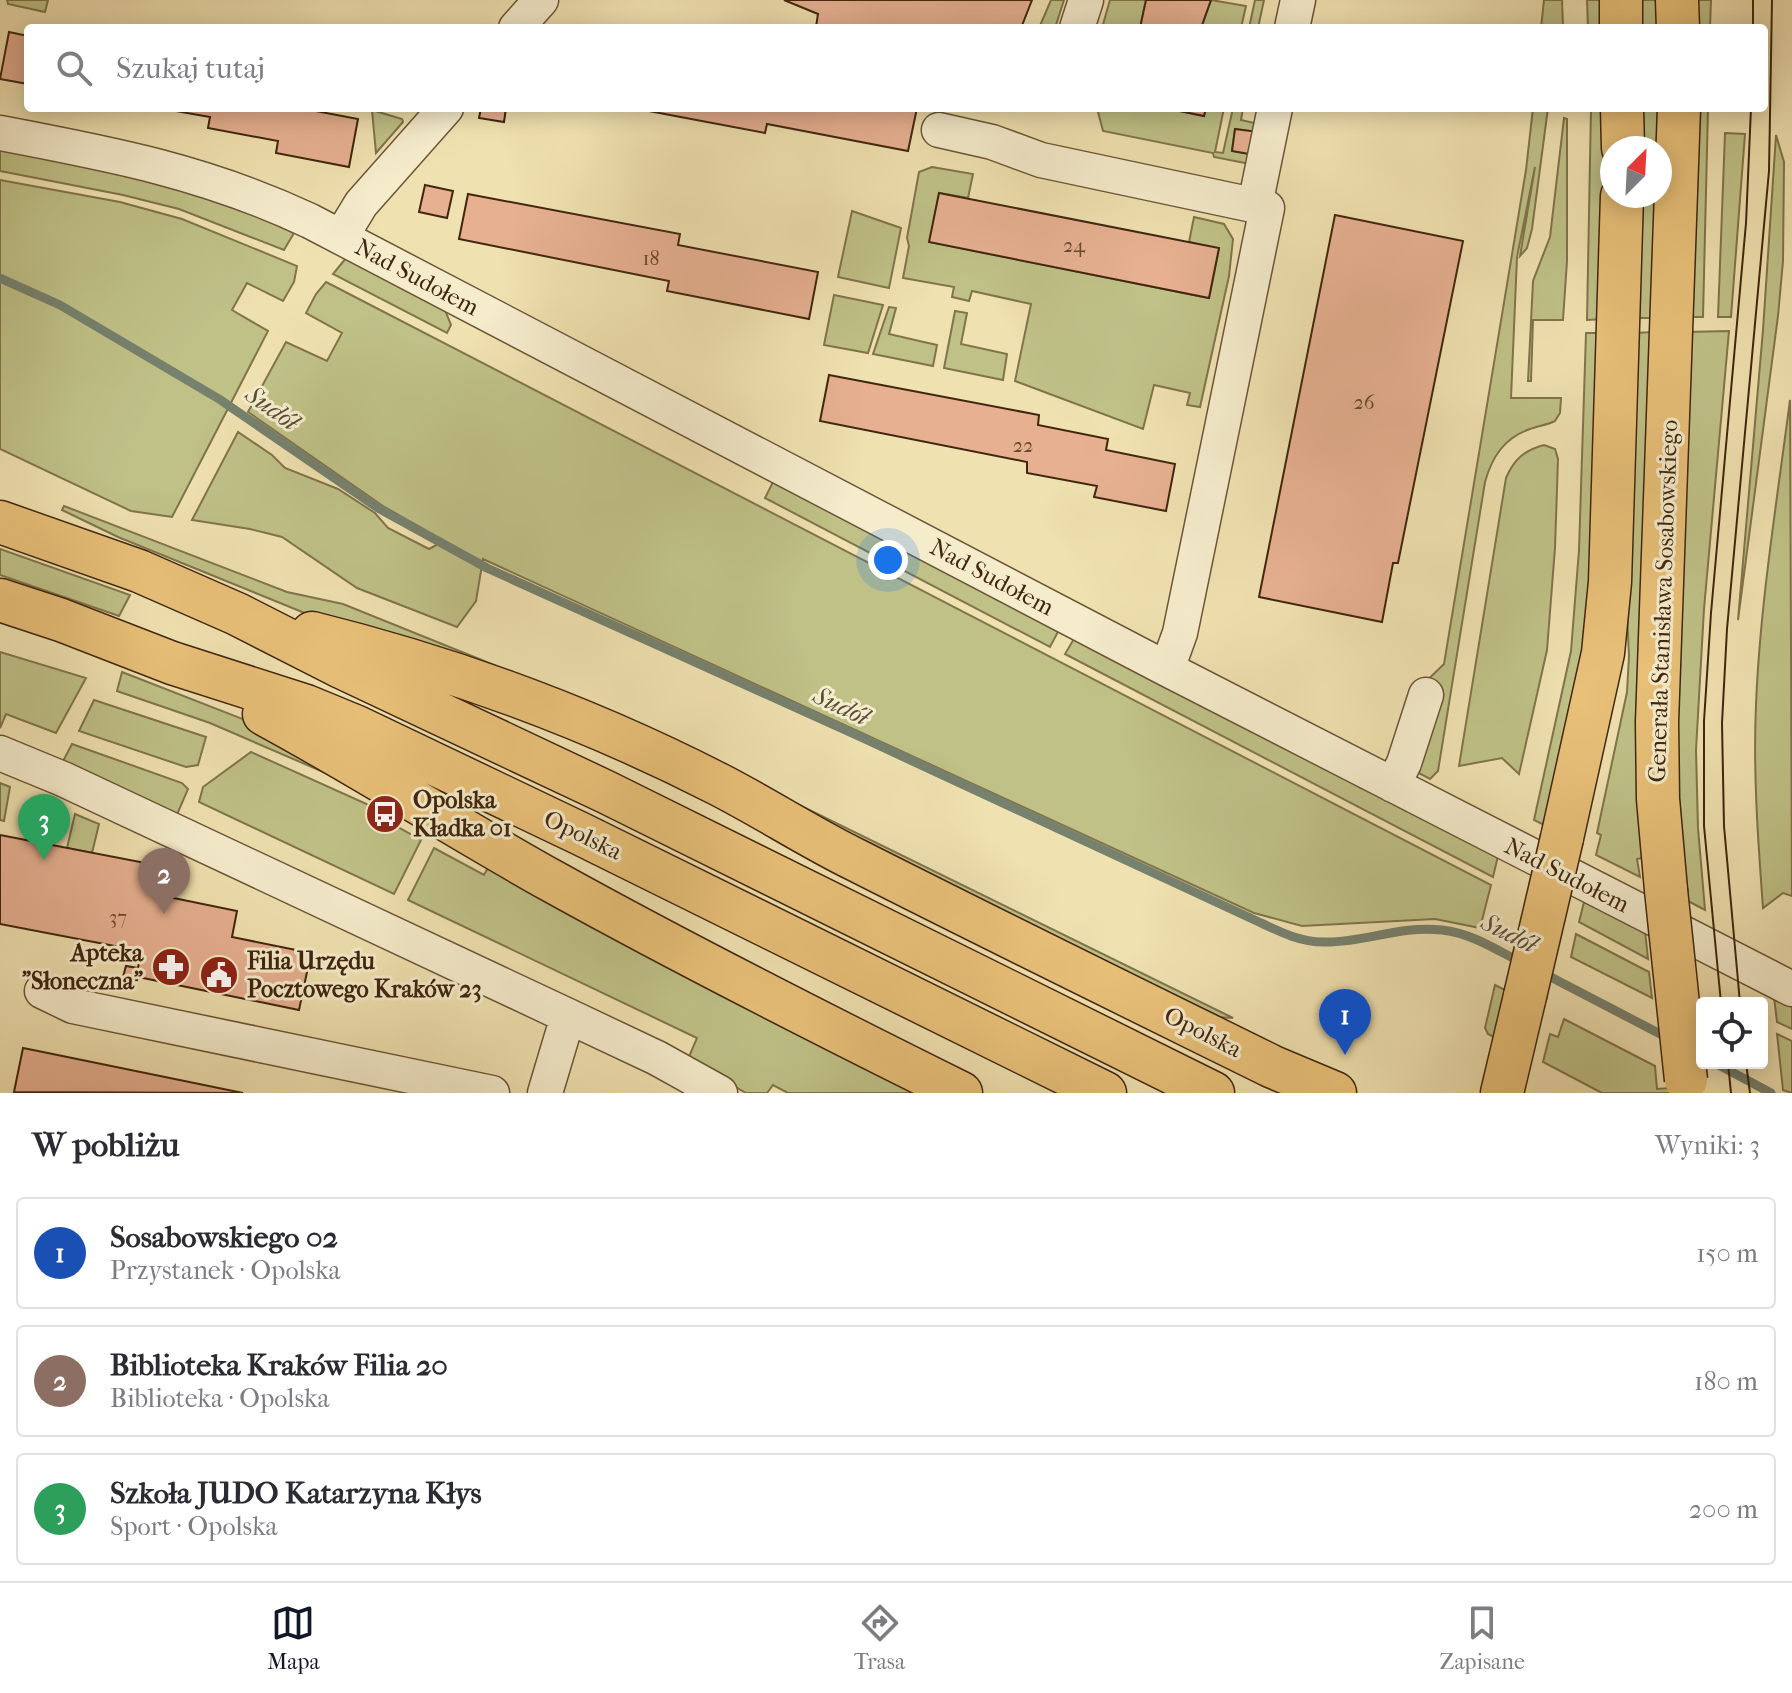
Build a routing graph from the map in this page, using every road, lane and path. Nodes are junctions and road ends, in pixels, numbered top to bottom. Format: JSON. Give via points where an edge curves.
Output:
{"nodes":[{"id":1,"x":541,"y":0,"type":"edge"},
{"id":2,"x":1086,"y":0,"type":"edge"},
{"id":3,"x":1298,"y":0,"type":"edge"},
{"id":4,"x":1621,"y":0,"type":"edge"},
{"id":5,"x":1677,"y":0,"type":"edge"},
{"id":6,"x":520,"y":24,"type":"edge"},
{"id":7,"x":1078,"y":24,"type":"edge"},
{"id":8,"x":1293,"y":24,"type":"edge"},
{"id":9,"x":1621,"y":24,"type":"edge"},
{"id":10,"x":1678,"y":24,"type":"edge"},
{"id":11,"x":442,"y":112,"type":"edge"},
{"id":12,"x":1274,"y":112,"type":"edge"},
{"id":13,"x":1622,"y":112,"type":"edge"},
{"id":14,"x":1679,"y":112,"type":"edge"},
{"id":15,"x":939,"y":130,"type":"dead end"},
{"id":16,"x":0,"y":133,"type":"edge"},
{"id":17,"x":1623,"y":136,"type":"edge"},
{"id":18,"x":1255,"y":205,"type":"junction"},
{"id":19,"x":1622,"y":208,"type":"edge"},
{"id":20,"x":341,"y":237,"type":"junction"},
{"id":21,"x":0,"y":522,"type":"edge"},
{"id":22,"x":0,"y":600,"type":"edge"},
{"id":23,"x":237,"y":614,"type":"junction"},
{"id":24,"x":172,"y":663,"type":"junction"},
{"id":25,"x":1167,"y":669,"type":"junction"},
{"id":26,"x":1426,"y":695,"type":"dead end"},
{"id":27,"x":0,"y":753,"type":"edge"},
{"id":28,"x":1393,"y":785,"type":"junction"},
{"id":29,"x":1792,"y":989,"type":"edge"},
{"id":30,"x":42,"y":991,"type":"dead end"},
{"id":31,"x":568,"y":1016,"type":"junction"},
{"id":32,"x":1687,"y":1087,"type":"edge"},
{"id":33,"x":951,"y":1089,"type":"edge"},
{"id":34,"x":492,"y":1093,"type":"edge"},
{"id":35,"x":545,"y":1093,"type":"edge"},
{"id":36,"x":720,"y":1093,"type":"edge"},
{"id":37,"x":1105,"y":1093,"type":"edge"},
{"id":38,"x":1213,"y":1093,"type":"edge"},
{"id":39,"x":1335,"y":1093,"type":"edge"},
{"id":40,"x":1502,"y":1093,"type":"edge"}],
"edges":[{"from":1,"to":6,"type":"street"},
{"from":2,"to":7,"type":"street"},
{"from":3,"to":8,"type":"street"},
{"from":4,"to":9,"type":"main road"},
{"from":5,"to":10,"type":"main road"},
{"from":11,"to":20,"type":"street","via":[[361,204]]},
{"from":12,"to":18,"type":"street"},
{"from":13,"to":17,"type":"main road"},
{"from":14,"to":32,"type":"main road","name":"Generała Stanisława Sosabowskiego","bridge":true,"via":[[1657,777]]},
{"from":15,"to":18,"type":"street","via":[[1041,160]]},
{"from":16,"to":20,"type":"street","name":"Nad Sudołem","via":[[192,174],[282,207]]},
{"from":18,"to":25,"type":"street","via":[[1267,208],[1180,633]]},
{"from":19,"to":40,"type":"main road","bridge":true,"via":[[1610,582],[1600,667]]},
{"from":20,"to":25,"type":"street","name":"Nad Sudołem"},
{"from":21,"to":23,"type":"main road","name":"Opolska","via":[[139,571]]},
{"from":22,"to":24,"type":"main road","name":"Opolska"},
{"from":23,"to":38,"type":"main road","name":"Opolska"},
{"from":23,"to":39,"type":"main road","name":"Opolska","via":[[399,655],[592,725],[718,784],[880,873]]},
{"from":24,"to":33,"type":"main road","via":[[622,919]]},
{"from":24,"to":37,"type":"main road","name":"Opolska","via":[[306,706],[412,753]]},
{"from":25,"to":28,"type":"street","name":"Nad Sudołem"},
{"from":26,"to":28,"type":"street"},
{"from":27,"to":31,"type":"street"},
{"from":28,"to":29,"type":"street","name":"Nad Sudołem"},
{"from":30,"to":34,"type":"street","via":[[73,1006]]},
{"from":31,"to":35,"type":"street"},
{"from":31,"to":36,"type":"street"}]}
